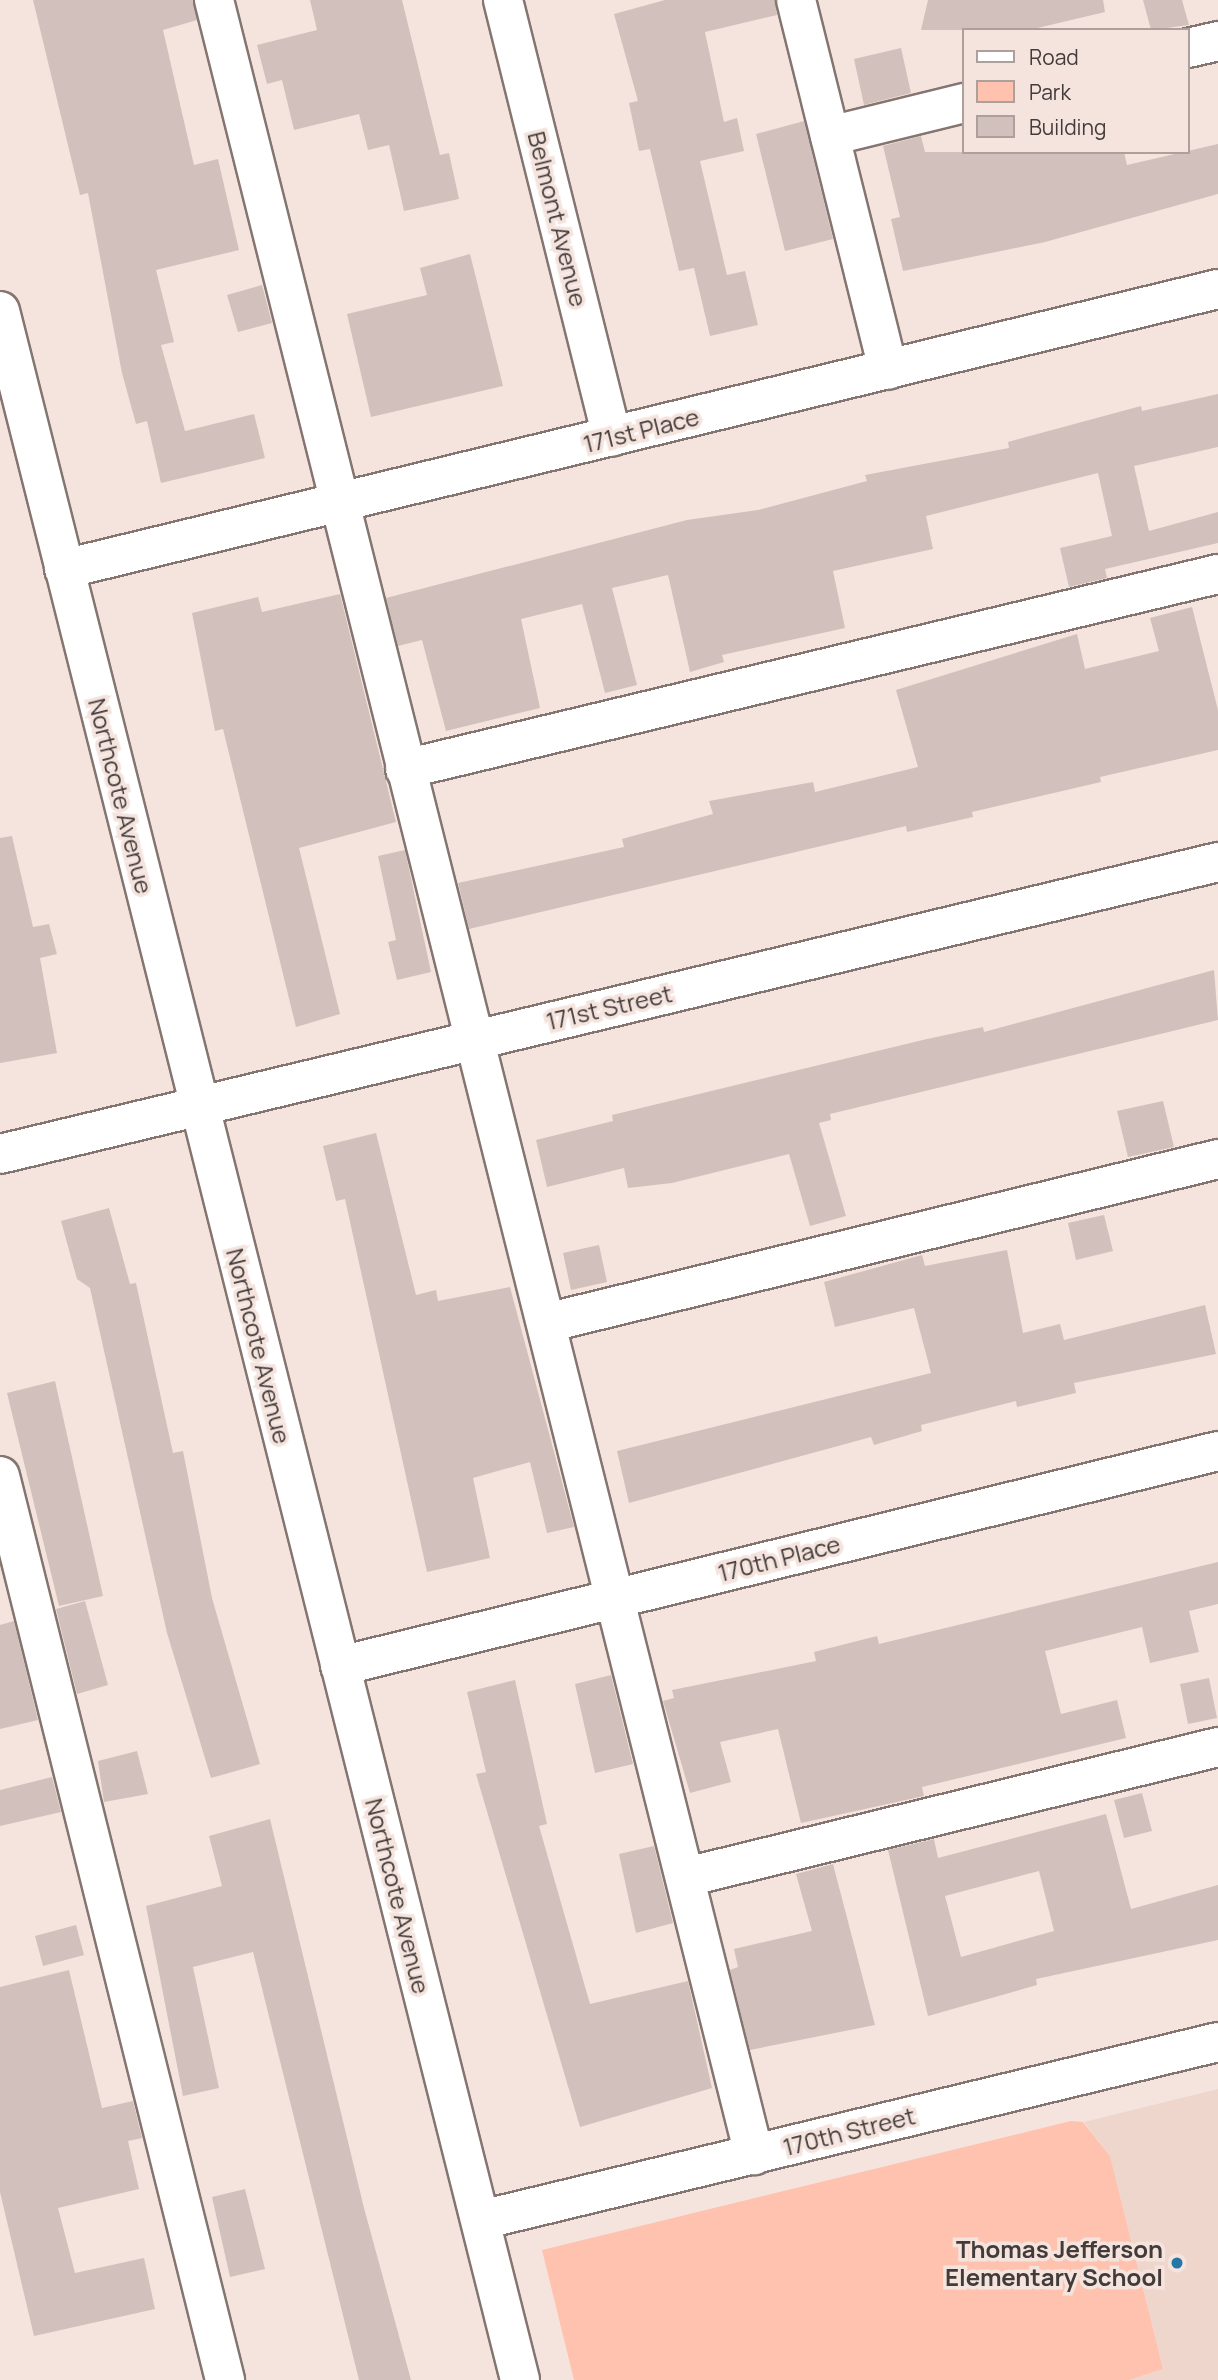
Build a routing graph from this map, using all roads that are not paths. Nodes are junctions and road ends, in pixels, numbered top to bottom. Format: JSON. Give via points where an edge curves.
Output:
{"nodes":[{"id":1,"x":214,"y":0,"type":"edge"},
{"id":2,"x":503,"y":0,"type":"edge"},
{"id":3,"x":796,"y":0,"type":"edge"},
{"id":4,"x":1218,"y":41,"type":"edge"},
{"id":5,"x":1190,"y":48,"type":"edge"},
{"id":6,"x":962,"y":103,"type":"edge"},
{"id":7,"x":830,"y":135,"type":"junction"},
{"id":8,"x":1218,"y":289,"type":"edge"},
{"id":9,"x":0,"y":311,"type":"edge"},
{"id":10,"x":888,"y":370,"type":"junction"},
{"id":11,"x":612,"y":437,"type":"junction"},
{"id":12,"x":339,"y":503,"type":"junction"},
{"id":13,"x":64,"y":569,"type":"junction"},
{"id":14,"x":1218,"y":574,"type":"edge"},
{"id":15,"x":405,"y":769,"type":"junction"},
{"id":16,"x":1218,"y":862,"type":"edge"},
{"id":17,"x":473,"y":1040,"type":"junction"},
{"id":18,"x":198,"y":1105,"type":"junction"},
{"id":19,"x":0,"y":1154,"type":"edge"},
{"id":20,"x":1218,"y":1159,"type":"edge"},
{"id":21,"x":546,"y":1323,"type":"junction"},
{"id":22,"x":1218,"y":1451,"type":"edge"},
{"id":23,"x":0,"y":1476,"type":"edge"},
{"id":24,"x":617,"y":1598,"type":"junction"},
{"id":25,"x":340,"y":1666,"type":"junction"},
{"id":26,"x":1218,"y":1747,"type":"edge"},
{"id":27,"x":686,"y":1877,"type":"junction"},
{"id":28,"x":1218,"y":2042,"type":"edge"},
{"id":29,"x":754,"y":2155,"type":"junction"},
{"id":30,"x":481,"y":2220,"type":"junction"},
{"id":31,"x":225,"y":2380,"type":"edge"},
{"id":32,"x":520,"y":2380,"type":"edge"}],
"edges":[{"from":1,"to":12,"type":"street"},
{"from":2,"to":11,"type":"street","name":"Belmont Avenue"},
{"from":3,"to":7,"type":"street"},
{"from":4,"to":5,"type":"street"},
{"from":6,"to":7,"type":"street"},
{"from":7,"to":10,"type":"street"},
{"from":8,"to":10,"type":"street","name":"171st Place"},
{"from":9,"to":13,"type":"street","name":"Northcote Avenue"},
{"from":10,"to":11,"type":"street","name":"171st Place"},
{"from":11,"to":12,"type":"street","name":"171st Place"},
{"from":12,"to":13,"type":"street","name":"171st Place"},
{"from":12,"to":15,"type":"street"},
{"from":13,"to":18,"type":"street","name":"Northcote Avenue"},
{"from":14,"to":15,"type":"street"},
{"from":15,"to":17,"type":"street"},
{"from":16,"to":17,"type":"street","name":"171st Street"},
{"from":17,"to":18,"type":"street","name":"171st Street"},
{"from":17,"to":21,"type":"street"},
{"from":18,"to":19,"type":"street","name":"171st Street"},
{"from":18,"to":25,"type":"street","name":"Northcote Avenue"},
{"from":20,"to":21,"type":"street"},
{"from":21,"to":24,"type":"street"},
{"from":22,"to":24,"type":"street","name":"170th Place"},
{"from":23,"to":31,"type":"street"},
{"from":24,"to":25,"type":"street","name":"170th Place"},
{"from":24,"to":27,"type":"street"},
{"from":25,"to":30,"type":"street","name":"Northcote Avenue"},
{"from":26,"to":27,"type":"street"},
{"from":27,"to":29,"type":"street"},
{"from":28,"to":29,"type":"street","name":"170th Street"},
{"from":29,"to":30,"type":"street","name":"170th Street"},
{"from":30,"to":32,"type":"street","name":"Northcote Avenue"}]}
